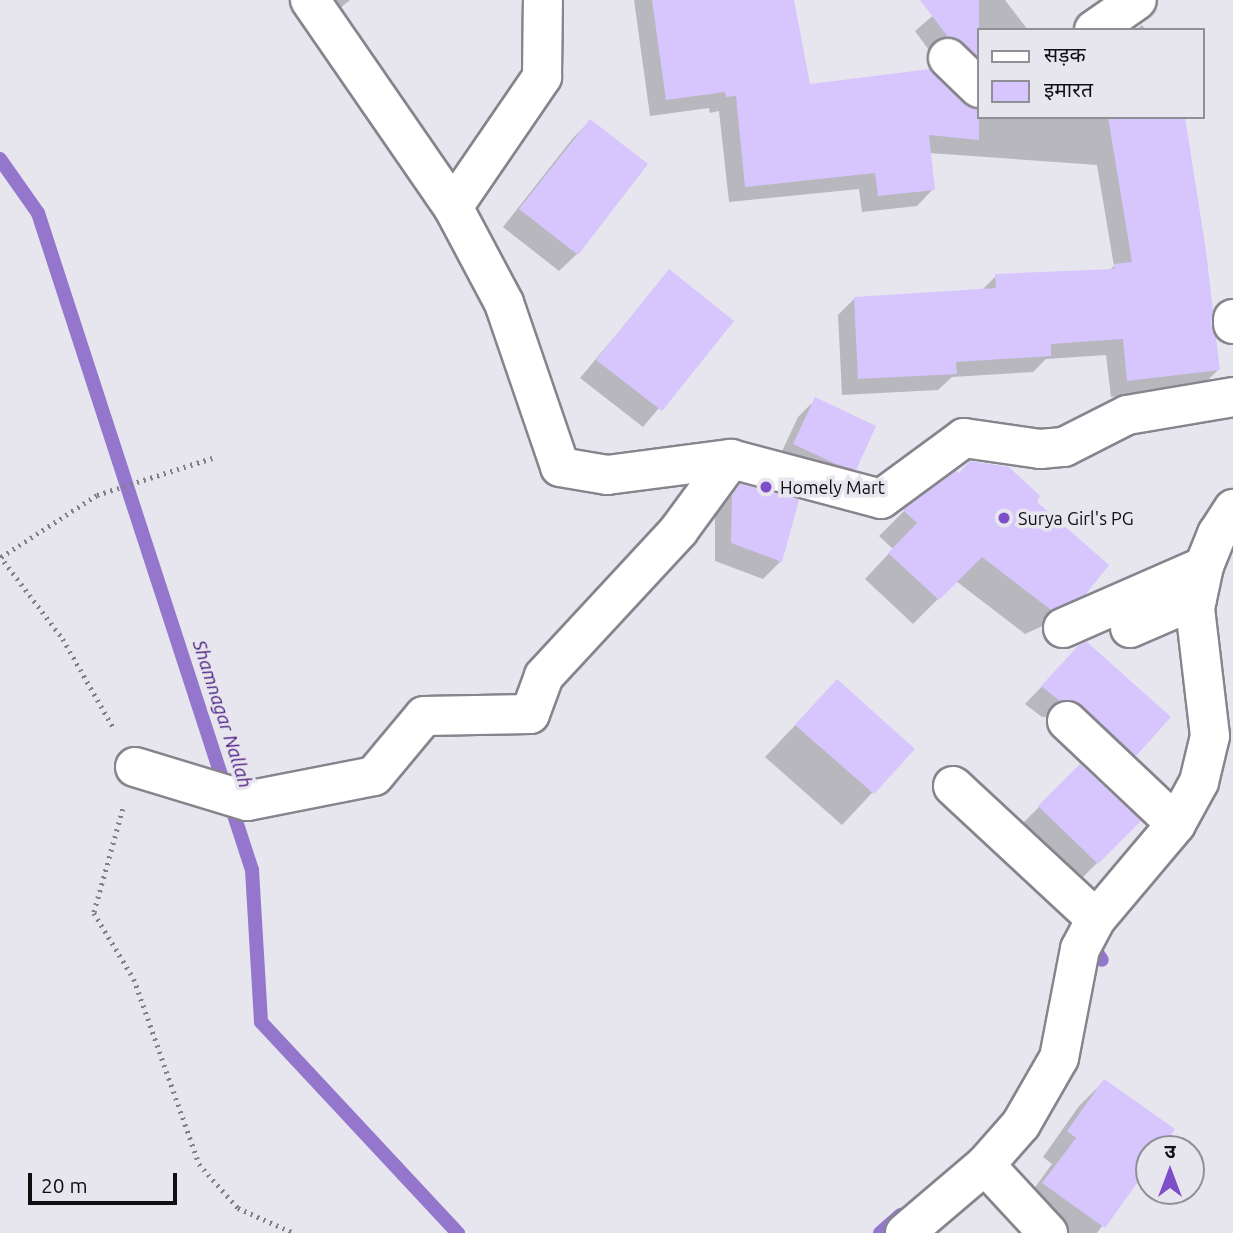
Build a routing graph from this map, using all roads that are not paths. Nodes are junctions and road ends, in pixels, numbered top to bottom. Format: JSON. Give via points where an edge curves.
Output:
{"nodes":[{"id":1,"x":310,"y":0,"type":"edge"},
{"id":2,"x":543,"y":0,"type":"edge"},
{"id":3,"x":1137,"y":0,"type":"edge"},
{"id":4,"x":1097,"y":28,"type":"edge"},
{"id":5,"x":948,"y":58,"type":"dead end"},
{"id":6,"x":978,"y":87,"type":"edge"},
{"id":7,"x":453,"y":207,"type":"junction"},
{"id":8,"x":1233,"y":397,"type":"edge"},
{"id":9,"x":731,"y":459,"type":"junction"},
{"id":10,"x":1233,"y":509,"type":"edge"},
{"id":11,"x":1201,"y":583,"type":"junction"},
{"id":12,"x":1063,"y":628,"type":"dead end"},
{"id":13,"x":1130,"y":628,"type":"dead end"},
{"id":14,"x":1068,"y":721,"type":"dead end"},
{"id":15,"x":135,"y":767,"type":"road end"},
{"id":16,"x":1216,"y":781,"type":"edge"},
{"id":17,"x":953,"y":786,"type":"dead end"},
{"id":18,"x":1176,"y":824,"type":"junction"},
{"id":19,"x":1096,"y":919,"type":"junction"},
{"id":20,"x":985,"y":1165,"type":"junction"},
{"id":21,"x":905,"y":1233,"type":"edge"},
{"id":22,"x":1048,"y":1233,"type":"edge"}],
"edges":[{"from":1,"to":7,"type":"street"},
{"from":2,"to":7,"type":"street","via":[[542,77]]},
{"from":3,"to":4,"type":"street"},
{"from":5,"to":6,"type":"street"},
{"from":7,"to":9,"type":"street","via":[[504,303],[560,467],[607,475]]},
{"from":8,"to":9,"type":"street","via":[[1127,415],[1064,447],[1040,449],[964,438],[881,499]]},
{"from":9,"to":15,"type":"street","via":[[679,530],[544,676],[530,714],[424,716],[374,776],[247,801]]},
{"from":10,"to":11,"type":"street","via":[[1217,534]]},
{"from":11,"to":12,"type":"street"},
{"from":11,"to":13,"type":"street"},
{"from":11,"to":16,"type":"street","via":[[1195,608]]},
{"from":14,"to":18,"type":"street"},
{"from":16,"to":18,"type":"street"},
{"from":17,"to":19,"type":"street"},
{"from":18,"to":19,"type":"street"},
{"from":19,"to":20,"type":"street","via":[[1080,949],[1059,1058],[1021,1124]]},
{"from":20,"to":21,"type":"street"},
{"from":20,"to":22,"type":"street"}]}
